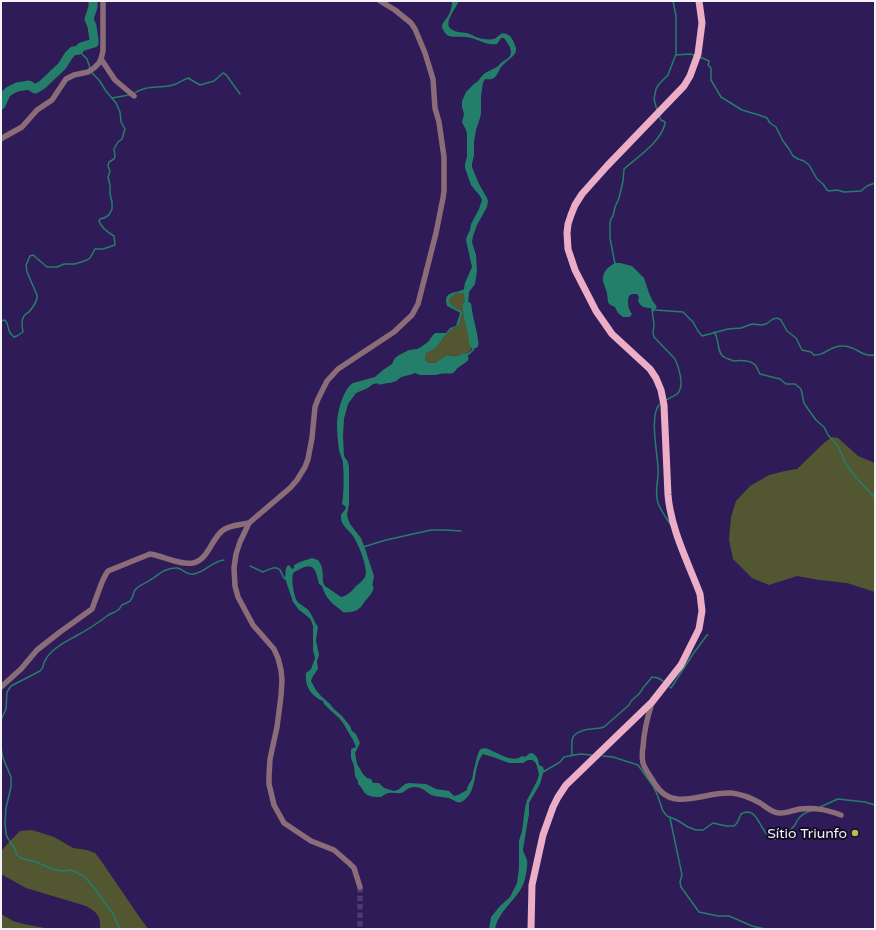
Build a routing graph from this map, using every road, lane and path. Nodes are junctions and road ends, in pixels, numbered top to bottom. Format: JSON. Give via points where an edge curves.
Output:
{"nodes":[{"id":1,"x":103,"y":1,"type":"edge"},
{"id":2,"x":380,"y":1,"type":"edge"},
{"id":3,"x":699,"y":1,"type":"edge"},
{"id":4,"x":101,"y":59,"type":"junction"},
{"id":5,"x":134,"y":96,"type":"dead end"},
{"id":6,"x":1,"y":140,"type":"edge"},
{"id":7,"x":249,"y":523,"type":"junction"},
{"id":8,"x":1,"y":687,"type":"edge"},
{"id":9,"x":652,"y":702,"type":"junction"},
{"id":10,"x":841,"y":815,"type":"dead end"},
{"id":11,"x":360,"y":887,"type":"tunnel mouth"},
{"id":12,"x":531,"y":929,"type":"edge"}],
"edges":[{"from":1,"to":4,"type":"street"},
{"from":2,"to":7,"type":"street","via":[[411,23],[425,53],[433,79],[435,108],[444,157],[444,191],[429,261],[418,304],[412,315],[394,332],[338,369],[327,381],[315,407],[312,438],[305,467],[290,488]]},
{"from":3,"to":9,"type":"main road","via":[[702,23],[698,54],[690,76],[684,86],[582,194],[575,205],[567,233],[568,249],[575,270],[596,311],[612,334],[650,369],[662,390],[669,508],[702,602],[699,630],[681,665]]},
{"from":4,"to":5,"type":"street","via":[[115,80]]},
{"from":4,"to":6,"type":"street","via":[[88,72],[66,79],[52,100],[24,125]]},
{"from":7,"to":8,"type":"street","via":[[235,525],[222,531],[204,556],[195,562],[182,562],[150,554],[108,571],[92,609],[37,650]]},
{"from":7,"to":11,"type":"street","via":[[235,558],[235,586],[253,625],[274,649],[281,670],[280,703],[269,776],[274,805],[284,823],[311,840],[334,850],[350,863]]},
{"from":9,"to":10,"type":"street","via":[[644,730],[643,763],[657,787],[669,798],[685,799],[714,793],[730,793],[739,794],[777,813],[819,808]]},
{"from":9,"to":12,"type":"main road","via":[[566,785],[558,797],[543,835],[534,874]]}]}
